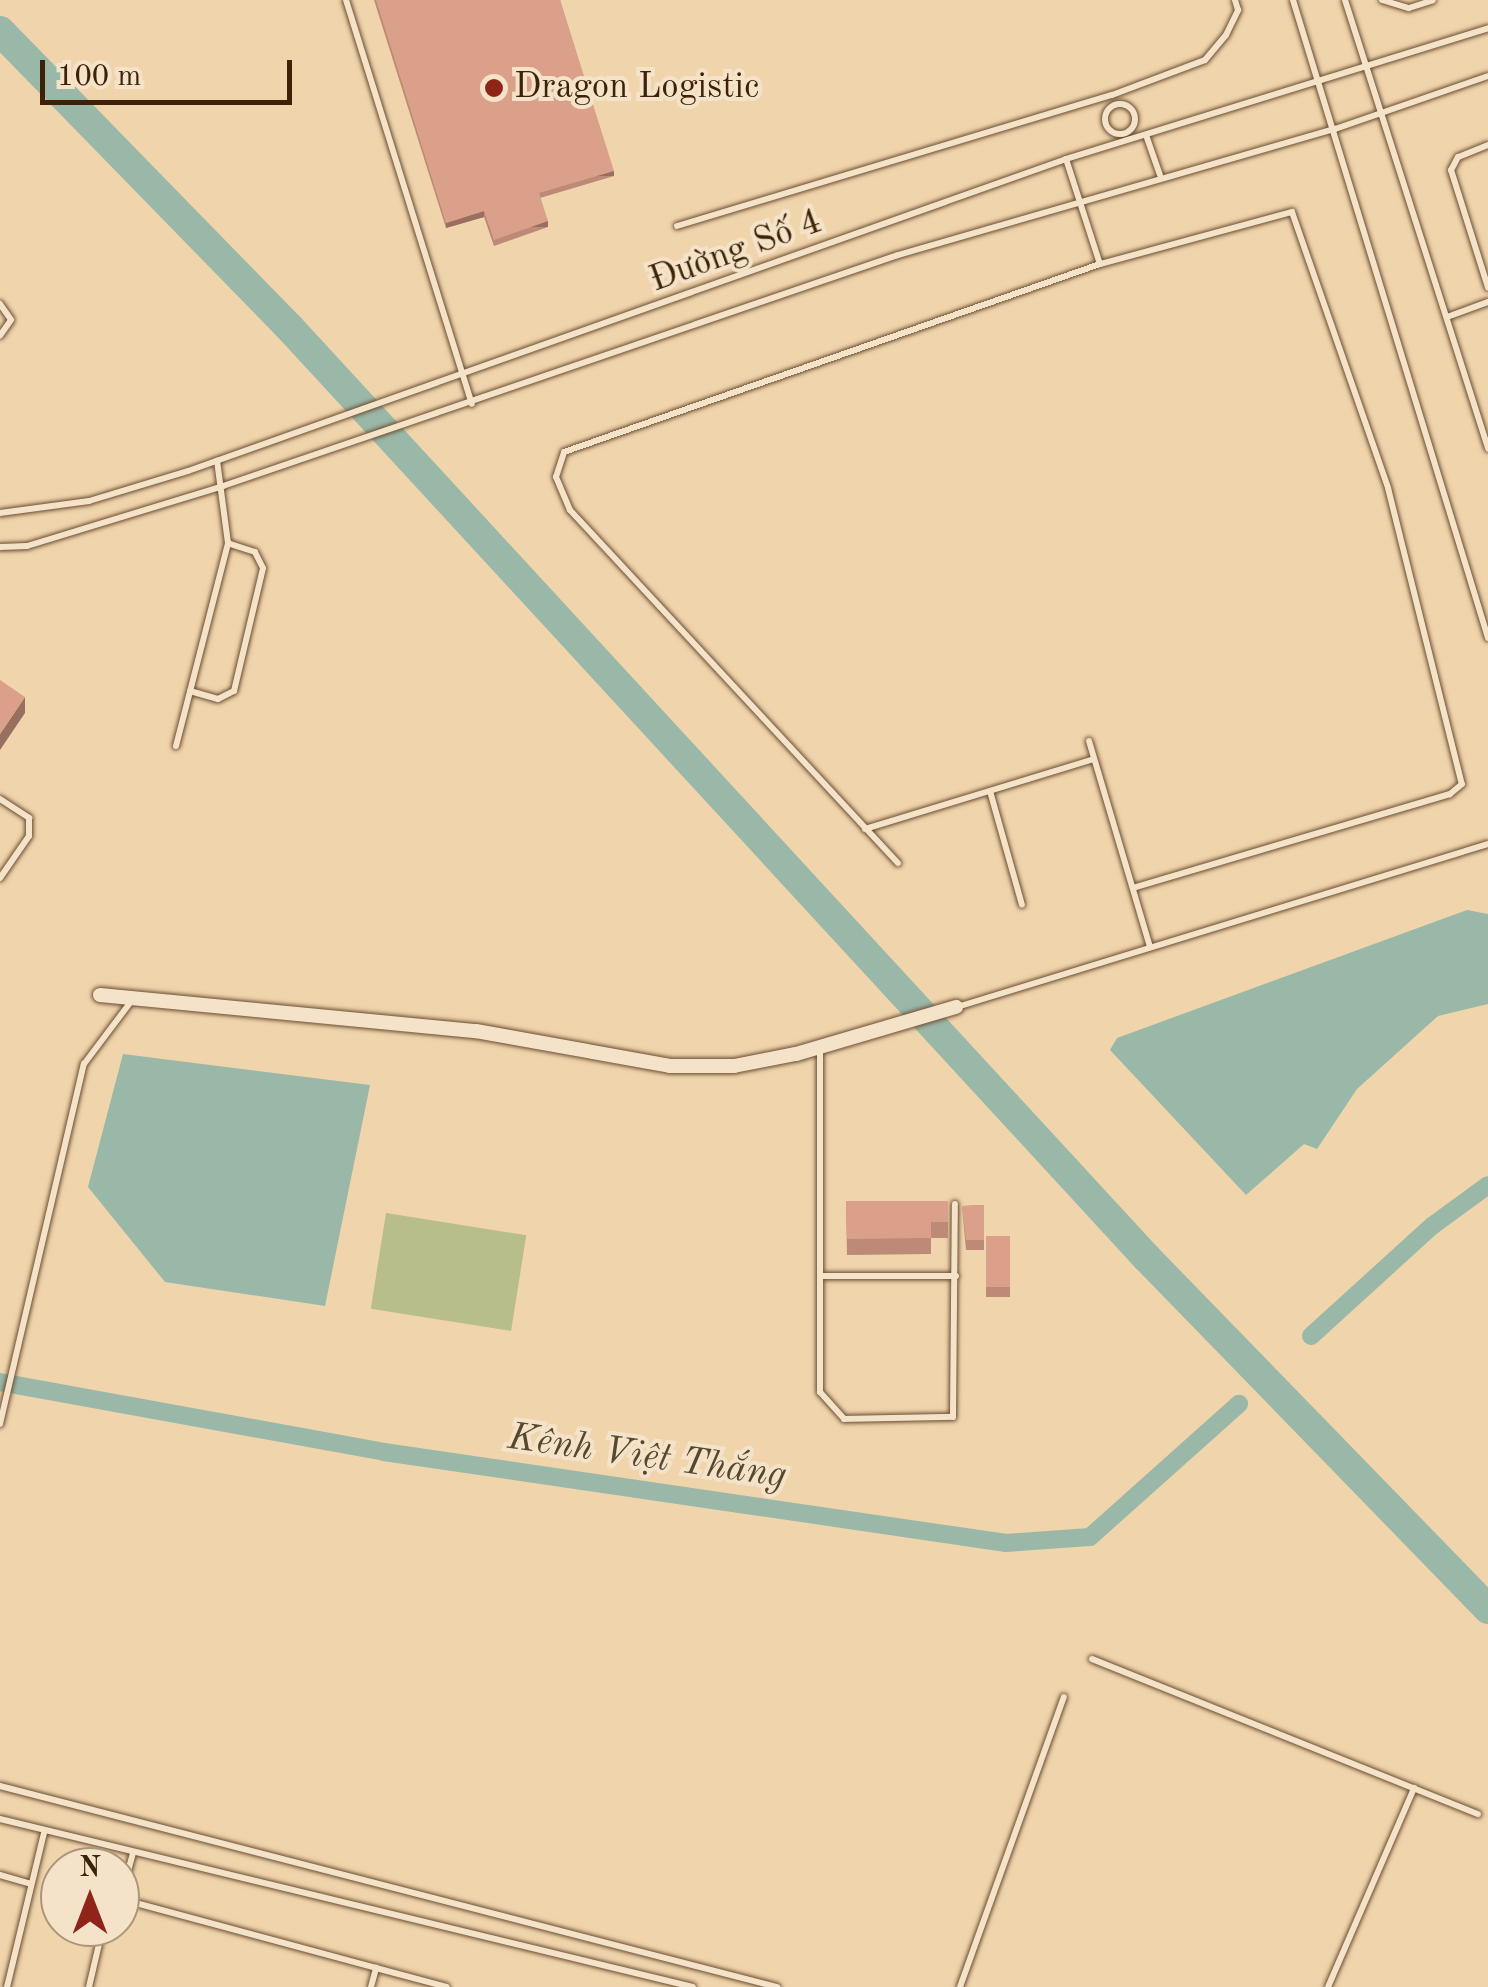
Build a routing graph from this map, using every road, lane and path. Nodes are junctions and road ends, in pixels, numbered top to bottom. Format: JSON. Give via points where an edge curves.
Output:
{"nodes":[{"id":1,"x":346,"y":0,"type":"edge"},
{"id":2,"x":1234,"y":0,"type":"edge"},
{"id":3,"x":1292,"y":0,"type":"edge"},
{"id":4,"x":1345,"y":0,"type":"edge"},
{"id":5,"x":1382,"y":0,"type":"edge"},
{"id":6,"x":1433,"y":0,"type":"edge"},
{"id":7,"x":1488,"y":28,"type":"edge"},
{"id":8,"x":1368,"y":63,"type":"junction"},
{"id":9,"x":1488,"y":76,"type":"edge"},
{"id":10,"x":1321,"y":82,"type":"junction"},
{"id":11,"x":1112,"y":95,"type":"junction"},
{"id":12,"x":1116,"y":104,"type":"junction"},
{"id":13,"x":1381,"y":111,"type":"junction"},
{"id":14,"x":1335,"y":129,"type":"junction"},
{"id":15,"x":1146,"y":135,"type":"junction"},
{"id":16,"x":1126,"y":137,"type":"junction"},
{"id":17,"x":1488,"y":144,"type":"edge"},
{"id":18,"x":1066,"y":160,"type":"junction"},
{"id":19,"x":1160,"y":174,"type":"junction"},
{"id":20,"x":1077,"y":200,"type":"junction"},
{"id":21,"x":677,"y":226,"type":"dead end"},
{"id":22,"x":1100,"y":264,"type":"junction"},
{"id":23,"x":1488,"y":287,"type":"edge"},
{"id":24,"x":1488,"y":302,"type":"edge"},
{"id":25,"x":0,"y":304,"type":"edge"},
{"id":26,"x":1447,"y":317,"type":"junction"},
{"id":27,"x":0,"y":336,"type":"edge"},
{"id":28,"x":464,"y":376,"type":"junction"},
{"id":29,"x":472,"y":404,"type":"junction"},
{"id":30,"x":1488,"y":450,"type":"edge"},
{"id":31,"x":217,"y":461,"type":"junction"},
{"id":32,"x":223,"y":486,"type":"junction"},
{"id":33,"x":0,"y":513,"type":"edge"},
{"id":34,"x":228,"y":543,"type":"junction"},
{"id":35,"x":0,"y":547,"type":"edge"},
{"id":36,"x":1488,"y":638,"type":"edge"},
{"id":37,"x":190,"y":691,"type":"junction"},
{"id":38,"x":1089,"y":741,"type":"dead end"},
{"id":39,"x":176,"y":746,"type":"dead end"},
{"id":40,"x":1094,"y":759,"type":"junction"},
{"id":41,"x":990,"y":791,"type":"junction"},
{"id":42,"x":0,"y":799,"type":"edge"},
{"id":43,"x":865,"y":829,"type":"junction"},
{"id":44,"x":1488,"y":844,"type":"edge"},
{"id":45,"x":898,"y":864,"type":"dead end"},
{"id":46,"x":0,"y":878,"type":"edge"},
{"id":47,"x":1137,"y":887,"type":"junction"},
{"id":48,"x":1022,"y":905,"type":"dead end"},
{"id":49,"x":1150,"y":947,"type":"junction"},
{"id":50,"x":100,"y":995,"type":"dead end"},
{"id":51,"x":134,"y":998,"type":"junction"},
{"id":52,"x":956,"y":1007,"type":"joint"},
{"id":53,"x":820,"y":1047,"type":"junction"},
{"id":54,"x":955,"y":1204,"type":"dead end"},
{"id":55,"x":821,"y":1276,"type":"junction"},
{"id":56,"x":956,"y":1276,"type":"junction"},
{"id":57,"x":0,"y":1424,"type":"edge"},
{"id":58,"x":1092,"y":1658,"type":"dead end"},
{"id":59,"x":1064,"y":1697,"type":"dead end"},
{"id":60,"x":0,"y":1786,"type":"edge"},
{"id":61,"x":1414,"y":1788,"type":"junction"},
{"id":62,"x":1478,"y":1814,"type":"dead end"},
{"id":63,"x":0,"y":1819,"type":"edge"},
{"id":64,"x":44,"y":1833,"type":"junction"},
{"id":65,"x":103,"y":1847,"type":"edge"},
{"id":66,"x":140,"y":1856,"type":"edge"},
{"id":67,"x":0,"y":1875,"type":"edge"},
{"id":68,"x":32,"y":1884,"type":"junction"},
{"id":69,"x":140,"y":1905,"type":"edge"},
{"id":70,"x":98,"y":1947,"type":"edge"},
{"id":71,"x":376,"y":1968,"type":"junction"},
{"id":72,"x":6,"y":1987,"type":"edge"},
{"id":73,"x":89,"y":1987,"type":"edge"},
{"id":74,"x":371,"y":1987,"type":"edge"},
{"id":75,"x":447,"y":1987,"type":"edge"},
{"id":76,"x":693,"y":1987,"type":"edge"},
{"id":77,"x":777,"y":1987,"type":"edge"},
{"id":78,"x":960,"y":1987,"type":"edge"},
{"id":79,"x":1328,"y":1987,"type":"edge"}],
"edges":[{"from":1,"to":28,"type":"lane"},
{"from":2,"to":11,"type":"lane","via":[[1238,10],[1226,35],[1205,60]]},
{"from":3,"to":10,"type":"lane"},
{"from":4,"to":8,"type":"lane"},
{"from":5,"to":6,"type":"lane","via":[[1410,8]]},
{"from":7,"to":8,"type":"lane","name":"Đường Số 4"},
{"from":8,"to":10,"type":"lane","name":"Đường Số 4"},
{"from":8,"to":13,"type":"lane"},
{"from":9,"to":13,"type":"lane"},
{"from":10,"to":14,"type":"lane"},
{"from":10,"to":15,"type":"lane","name":"Đường Số 4"},
{"from":11,"to":12,"type":"lane"},
{"from":11,"to":21,"type":"lane"},
{"from":12,"to":16,"type":"lane","via":[[1132,106],[1136,122]]},
{"from":12,"to":16,"type":"lane","via":[[1103,116],[1110,134]]},
{"from":13,"to":14,"type":"lane"},
{"from":13,"to":26,"type":"lane"},
{"from":14,"to":19,"type":"lane"},
{"from":14,"to":36,"type":"lane"},
{"from":15,"to":16,"type":"lane","name":"Đường Số 4"},
{"from":15,"to":19,"type":"lane"},
{"from":16,"to":18,"type":"lane","name":"Đường Số 4"},
{"from":17,"to":23,"type":"lane","via":[[1458,157],[1452,170]]},
{"from":18,"to":20,"type":"lane"},
{"from":18,"to":28,"type":"lane","name":"Đường Số 4"},
{"from":19,"to":20,"type":"lane"},
{"from":20,"to":22,"type":"lane"},
{"from":20,"to":29,"type":"lane"},
{"from":22,"to":43,"type":"lane","via":[[564,452],[556,477],[570,510]]},
{"from":22,"to":47,"type":"lane","via":[[1278,213],[1298,215],[1388,488],[1463,774],[1460,790],[1450,794]]},
{"from":24,"to":26,"type":"lane"},
{"from":25,"to":27,"type":"lane","via":[[11,320]]},
{"from":26,"to":30,"type":"lane"},
{"from":28,"to":29,"type":"lane"},
{"from":28,"to":31,"type":"lane","name":"Đường Số 4"},
{"from":29,"to":32,"type":"lane"},
{"from":31,"to":32,"type":"lane"},
{"from":31,"to":33,"type":"lane","name":"Đường Số 4","via":[[89,501]]},
{"from":32,"to":34,"type":"lane"},
{"from":32,"to":35,"type":"lane","via":[[27,546]]},
{"from":34,"to":37,"type":"lane"},
{"from":34,"to":37,"type":"lane","via":[[255,552],[263,568],[234,691],[218,698]]},
{"from":37,"to":39,"type":"lane"},
{"from":38,"to":40,"type":"lane"},
{"from":40,"to":41,"type":"lane"},
{"from":40,"to":47,"type":"lane"},
{"from":41,"to":43,"type":"lane"},
{"from":41,"to":48,"type":"lane"},
{"from":42,"to":46,"type":"lane","via":[[29,818],[29,836]]},
{"from":43,"to":45,"type":"lane"},
{"from":44,"to":49,"type":"lane"},
{"from":47,"to":49,"type":"lane"},
{"from":49,"to":52,"type":"lane"},
{"from":50,"to":51,"type":"street"},
{"from":51,"to":53,"type":"street","via":[[476,1032],[670,1066],[734,1066]]},
{"from":51,"to":57,"type":"lane","via":[[84,1064]]},
{"from":52,"to":53,"type":"street"},
{"from":53,"to":55,"type":"lane"},
{"from":54,"to":56,"type":"lane"},
{"from":55,"to":56,"type":"lane"},
{"from":55,"to":56,"type":"lane","via":[[820,1392],[830,1410],[844,1419],[946,1422],[957,1403]]},
{"from":58,"to":61,"type":"lane"},
{"from":59,"to":78,"type":"lane"},
{"from":60,"to":77,"type":"lane"},
{"from":61,"to":62,"type":"lane"},
{"from":61,"to":79,"type":"lane"},
{"from":63,"to":64,"type":"lane"},
{"from":64,"to":65,"type":"lane"},
{"from":64,"to":68,"type":"lane"},
{"from":66,"to":76,"type":"lane"},
{"from":67,"to":68,"type":"lane"},
{"from":68,"to":72,"type":"lane"},
{"from":69,"to":71,"type":"lane"},
{"from":70,"to":73,"type":"lane"},
{"from":71,"to":74,"type":"lane"},
{"from":71,"to":75,"type":"lane"}]}
